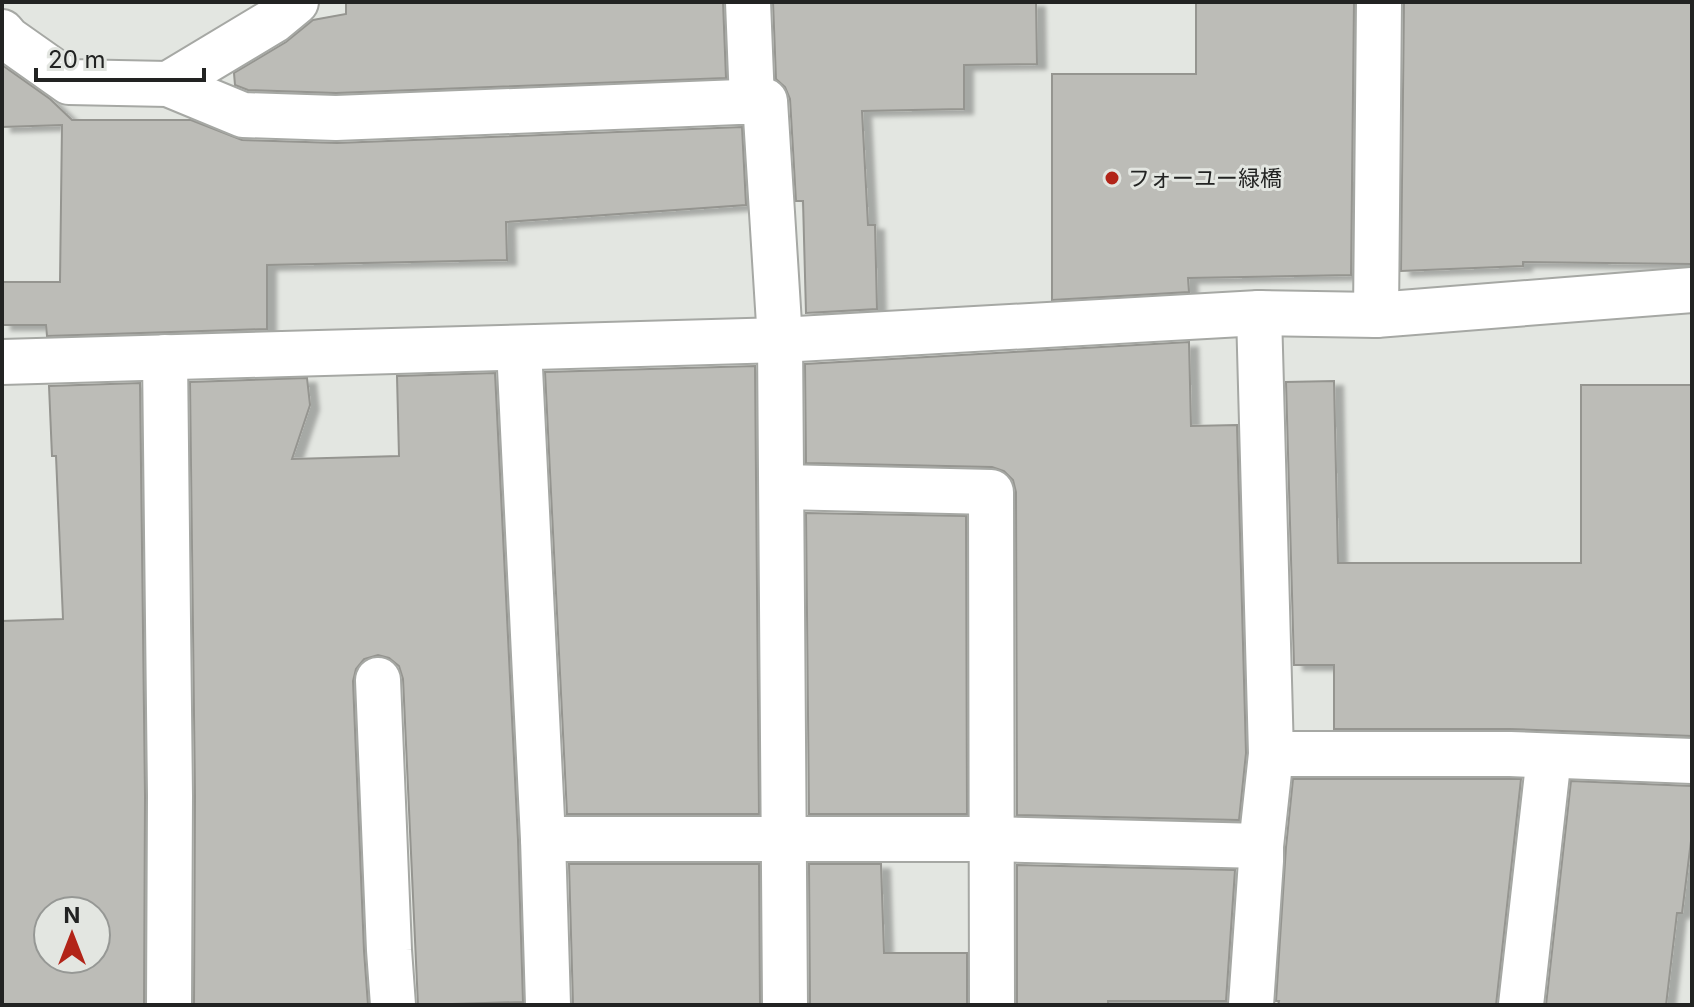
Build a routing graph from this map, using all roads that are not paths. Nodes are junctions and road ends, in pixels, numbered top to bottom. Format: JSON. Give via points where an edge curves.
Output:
{"nodes":[{"id":1,"x":296,"y":2,"type":"edge"},
{"id":2,"x":748,"y":2,"type":"edge"},
{"id":3,"x":1379,"y":2,"type":"edge"},
{"id":4,"x":2,"y":32,"type":"edge"},
{"id":5,"x":168,"y":84,"type":"junction"},
{"id":6,"x":752,"y":101,"type":"junction"},
{"id":7,"x":1692,"y":290,"type":"edge"},
{"id":8,"x":1259,"y":313,"type":"junction"},
{"id":9,"x":1376,"y":315,"type":"junction"},
{"id":10,"x":780,"y":340,"type":"junction"},
{"id":11,"x":519,"y":348,"type":"junction"},
{"id":12,"x":165,"y":357,"type":"junction"},
{"id":13,"x":2,"y":362,"type":"edge"},
{"id":14,"x":783,"y":487,"type":"junction"},
{"id":15,"x":378,"y":680,"type":"dead end"},
{"id":16,"x":1271,"y":754,"type":"junction"},
{"id":17,"x":1549,"y":756,"type":"junction"},
{"id":18,"x":1692,"y":761,"type":"edge"},
{"id":19,"x":543,"y":839,"type":"junction"},
{"id":20,"x":784,"y":839,"type":"junction"},
{"id":21,"x":991,"y":839,"type":"junction"},
{"id":22,"x":1261,"y":846,"type":"junction"},
{"id":23,"x":169,"y":1005,"type":"edge"},
{"id":24,"x":393,"y":1005,"type":"edge"},
{"id":25,"x":548,"y":1005,"type":"edge"},
{"id":26,"x":785,"y":1005,"type":"edge"},
{"id":27,"x":992,"y":1005,"type":"edge"},
{"id":28,"x":1251,"y":1005,"type":"edge"},
{"id":29,"x":1521,"y":1005,"type":"edge"}],
"edges":[{"from":1,"to":5,"type":"street"},
{"from":2,"to":6,"type":"street"},
{"from":3,"to":9,"type":"street"},
{"from":4,"to":5,"type":"street","via":[[69,82]]},
{"from":5,"to":6,"type":"street","via":[[243,115],[336,118]]},
{"from":6,"to":10,"type":"street","via":[[765,101]]},
{"from":7,"to":9,"type":"street"},
{"from":8,"to":9,"type":"street"},
{"from":8,"to":10,"type":"street"},
{"from":8,"to":16,"type":"street"},
{"from":10,"to":11,"type":"street"},
{"from":10,"to":14,"type":"street"},
{"from":11,"to":12,"type":"street"},
{"from":11,"to":19,"type":"street"},
{"from":12,"to":13,"type":"street"},
{"from":12,"to":23,"type":"street"},
{"from":14,"to":20,"type":"street"},
{"from":14,"to":21,"type":"street","via":[[991,492]]},
{"from":15,"to":24,"type":"street"},
{"from":16,"to":17,"type":"street"},
{"from":16,"to":22,"type":"street"},
{"from":17,"to":18,"type":"street"},
{"from":17,"to":29,"type":"street"},
{"from":19,"to":20,"type":"street"},
{"from":19,"to":25,"type":"street"},
{"from":20,"to":21,"type":"street"},
{"from":20,"to":26,"type":"street"},
{"from":21,"to":22,"type":"street"},
{"from":21,"to":27,"type":"street"},
{"from":22,"to":28,"type":"street"}]}
